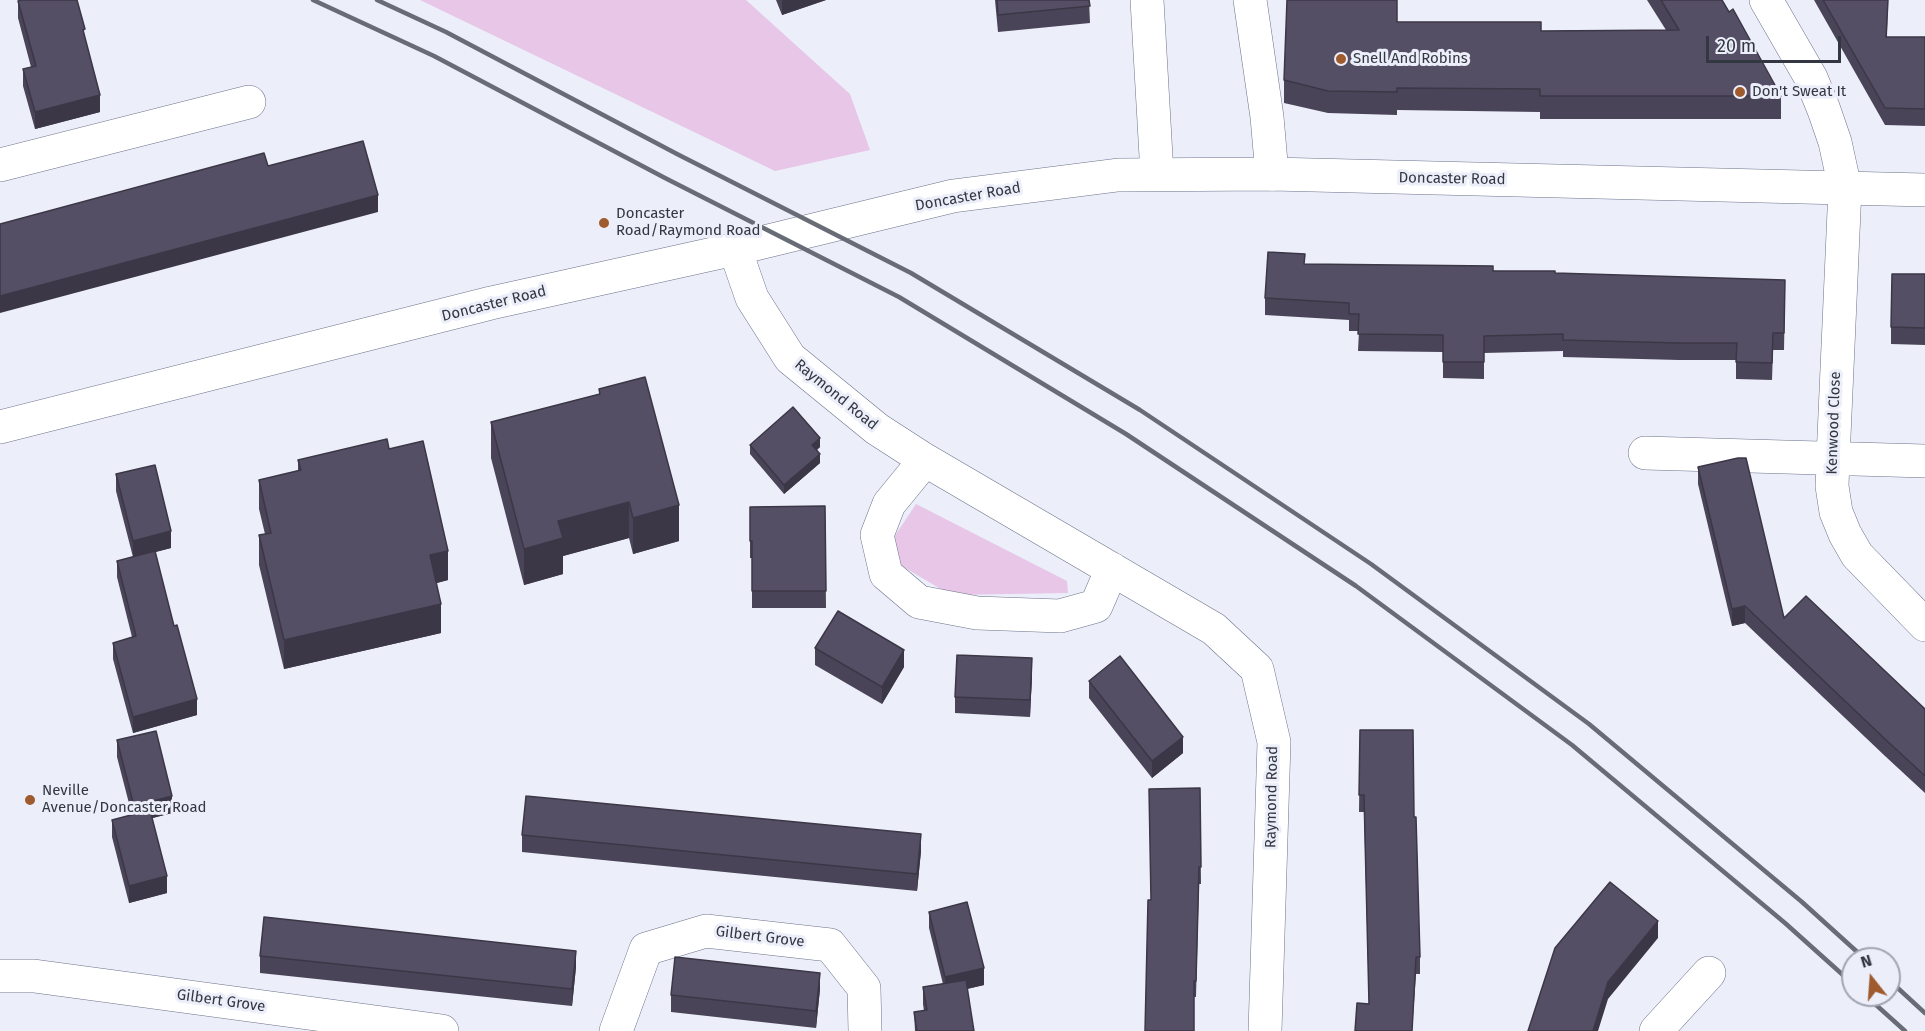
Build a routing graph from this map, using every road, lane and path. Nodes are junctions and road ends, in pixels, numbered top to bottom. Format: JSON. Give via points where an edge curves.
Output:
{"nodes":[{"id":1,"x":1147,"y":0,"type":"edge"},
{"id":2,"x":1250,"y":0,"type":"edge"},
{"id":3,"x":1766,"y":0,"type":"edge"},
{"id":4,"x":249,"y":102,"type":"dead end"},
{"id":5,"x":0,"y":165,"type":"edge"},
{"id":6,"x":1157,"y":174,"type":"junction"},
{"id":7,"x":1272,"y":174,"type":"junction"},
{"id":8,"x":1845,"y":188,"type":"junction"},
{"id":9,"x":1925,"y":190,"type":"edge"},
{"id":10,"x":735,"y":249,"type":"junction"},
{"id":11,"x":0,"y":427,"type":"edge"},
{"id":12,"x":1645,"y":453,"type":"dead end"},
{"id":13,"x":1833,"y":459,"type":"junction"},
{"id":14,"x":925,"y":460,"type":"junction"},
{"id":15,"x":1925,"y":461,"type":"edge"},
{"id":16,"x":1112,"y":569,"type":"junction"},
{"id":17,"x":1925,"y":625,"type":"edge"},
{"id":18,"x":1709,"y":973,"type":"dead end"},
{"id":19,"x":0,"y":976,"type":"edge"},
{"id":20,"x":442,"y":1031,"type":"edge"},
{"id":21,"x":616,"y":1031,"type":"edge"},
{"id":22,"x":865,"y":1031,"type":"edge"},
{"id":23,"x":1265,"y":1031,"type":"edge"},
{"id":24,"x":1656,"y":1031,"type":"edge"}],
"edges":[{"from":1,"to":6,"type":"main road"},
{"from":2,"to":7,"type":"main road"},
{"from":3,"to":8,"type":"main road","name":"Kenwood Close","via":[[1811,78],[1835,142]]},
{"from":4,"to":5,"type":"main road"},
{"from":6,"to":7,"type":"main road","name":"Doncaster Road"},
{"from":6,"to":10,"type":"main road","name":"Doncaster Road","via":[[953,196]]},
{"from":7,"to":8,"type":"main road","name":"Doncaster Road"},
{"from":8,"to":9,"type":"main road","name":"Doncaster Road"},
{"from":8,"to":13,"type":"main road","name":"Kenwood Close"},
{"from":10,"to":11,"type":"main road","name":"Doncaster Road","via":[[491,303]]},
{"from":10,"to":14,"type":"main road","name":"Raymond Road","via":[[752,298],[790,357],[877,429]]},
{"from":12,"to":13,"type":"main road"},
{"from":13,"to":15,"type":"main road"},
{"from":13,"to":17,"type":"main road","name":"Kenwood Close","via":[[1836,512],[1845,534],[1857,555]]},
{"from":14,"to":16,"type":"main road","name":"Raymond Road"},
{"from":14,"to":16,"type":"main road","via":[[888,504],[877,535],[886,574],[919,602],[977,614],[1060,616],[1096,606]]},
{"from":16,"to":23,"type":"main road","name":"Raymond Road","via":[[1214,630],[1257,669],[1274,742]]},
{"from":18,"to":24,"type":"main road"},
{"from":19,"to":20,"type":"main road","name":"Gilbert Grove","via":[[34,976]]},
{"from":21,"to":22,"type":"main road","name":"Gilbert Grove","via":[[646,949],[706,931],[830,945],[864,988]]}]}
